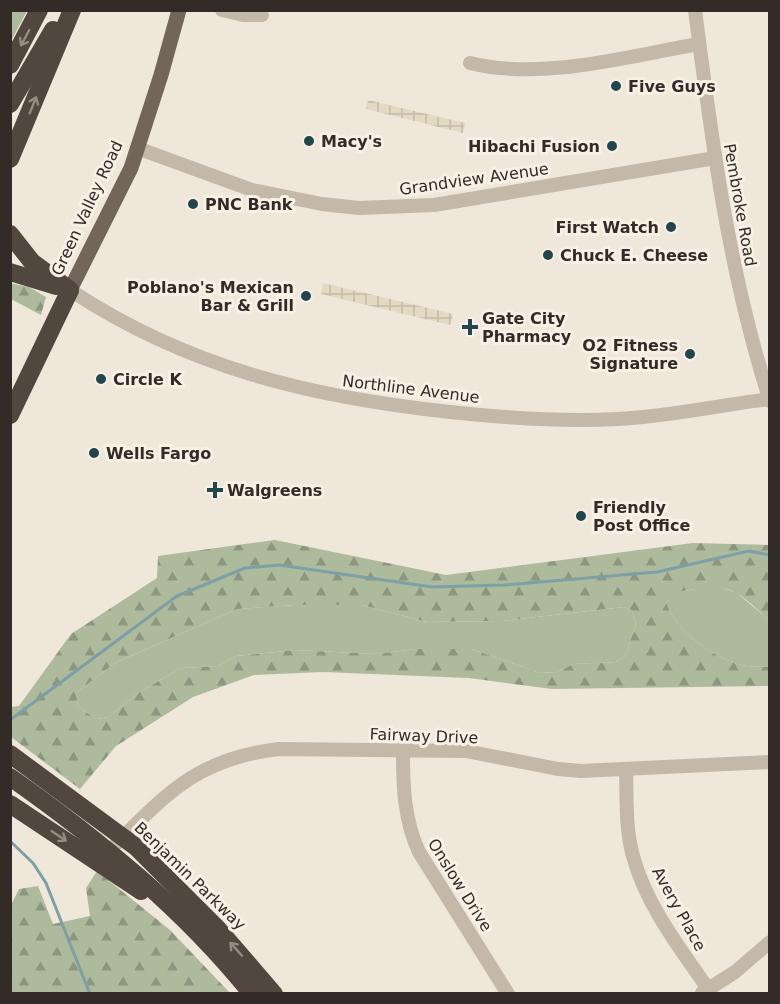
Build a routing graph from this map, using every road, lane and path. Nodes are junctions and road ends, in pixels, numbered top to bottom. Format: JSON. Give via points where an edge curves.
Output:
{"nodes":[{"id":1,"x":39,"y":10,"type":"edge"},
{"id":2,"x":63,"y":10,"type":"edge"},
{"id":3,"x":72,"y":10,"type":"edge"},
{"id":4,"x":179,"y":10,"type":"edge"},
{"id":5,"x":222,"y":10,"type":"edge"},
{"id":6,"x":694,"y":10,"type":"edge"},
{"id":7,"x":262,"y":15,"type":"dead end"},
{"id":8,"x":699,"y":44,"type":"junction"},
{"id":9,"x":470,"y":63,"type":"dead end"},
{"id":10,"x":10,"y":65,"type":"edge"},
{"id":11,"x":10,"y":104,"type":"edge"},
{"id":12,"x":137,"y":148,"type":"junction"},
{"id":13,"x":715,"y":158,"type":"junction"},
{"id":14,"x":10,"y":159,"type":"edge"},
{"id":15,"x":10,"y":234,"type":"edge"},
{"id":16,"x":10,"y":272,"type":"edge"},
{"id":17,"x":70,"y":290,"type":"junction"},
{"id":18,"x":769,"y":400,"type":"edge"},
{"id":19,"x":10,"y":415,"type":"edge"},
{"id":20,"x":403,"y":751,"type":"junction"},
{"id":21,"x":10,"y":754,"type":"edge"},
{"id":22,"x":770,"y":762,"type":"edge"},
{"id":23,"x":627,"y":769,"type":"junction"},
{"id":24,"x":10,"y":777,"type":"edge"},
{"id":25,"x":10,"y":804,"type":"edge"},
{"id":26,"x":117,"y":843,"type":"junction"},
{"id":27,"x":184,"y":921,"type":"junction"},
{"id":28,"x":770,"y":942,"type":"edge"},
{"id":29,"x":704,"y":991,"type":"edge"},
{"id":30,"x":252,"y":993,"type":"edge"},
{"id":31,"x":274,"y":993,"type":"edge"},
{"id":32,"x":508,"y":993,"type":"edge"}],
"edges":[{"from":1,"to":10,"type":"highway","one_way":true},
{"from":2,"to":11,"type":"highway"},
{"from":14,"to":3,"type":"highway","one_way":true},
{"from":4,"to":12,"type":"main road","name":"Green Valley Road"},
{"from":5,"to":7,"type":"street"},
{"from":6,"to":8,"type":"street","name":"Pembroke Road"},
{"from":8,"to":9,"type":"street","via":[[582,65],[502,68]]},
{"from":8,"to":13,"type":"street","name":"Pembroke Road"},
{"from":12,"to":13,"type":"street","name":"Grandview Avenue","via":[[252,190],[359,208],[434,205]]},
{"from":12,"to":17,"type":"main road","name":"Green Valley Road","via":[[131,168]]},
{"from":13,"to":18,"type":"street","name":"Pembroke Road","via":[[741,299]]},
{"from":15,"to":17,"type":"highway","via":[[32,262]]},
{"from":16,"to":17,"type":"highway"},
{"from":17,"to":18,"type":"street","name":"Northline Avenue","via":[[97,308],[207,361],[354,400],[547,421],[634,418]]},
{"from":17,"to":19,"type":"highway","name":"Green Valley Road"},
{"from":20,"to":23,"type":"street","name":"Fairway Drive","via":[[466,751],[558,769]]},
{"from":20,"to":26,"type":"street","name":"Fairway Drive","via":[[250,752],[192,775]]},
{"from":20,"to":32,"type":"street","name":"Onslow Drive","via":[[403,783],[411,835]]},
{"from":21,"to":26,"type":"highway","name":"Benjamin Parkway"},
{"from":22,"to":23,"type":"street","name":"Fairway Drive"},
{"from":23,"to":29,"type":"street","name":"Avery Place","via":[[628,828],[633,856],[644,885]]},
{"from":24,"to":26,"type":"highway","name":"Benjamin Parkway"},
{"from":25,"to":27,"type":"highway","one_way":true},
{"from":26,"to":27,"type":"highway","name":"Benjamin Parkway"},
{"from":31,"to":26,"type":"highway","name":"Benjamin Parkway","one_way":true,"via":[[218,929]]},
{"from":27,"to":30,"type":"highway","name":"Benjamin Parkway"},
{"from":28,"to":29,"type":"street","via":[[735,972]]}]}
